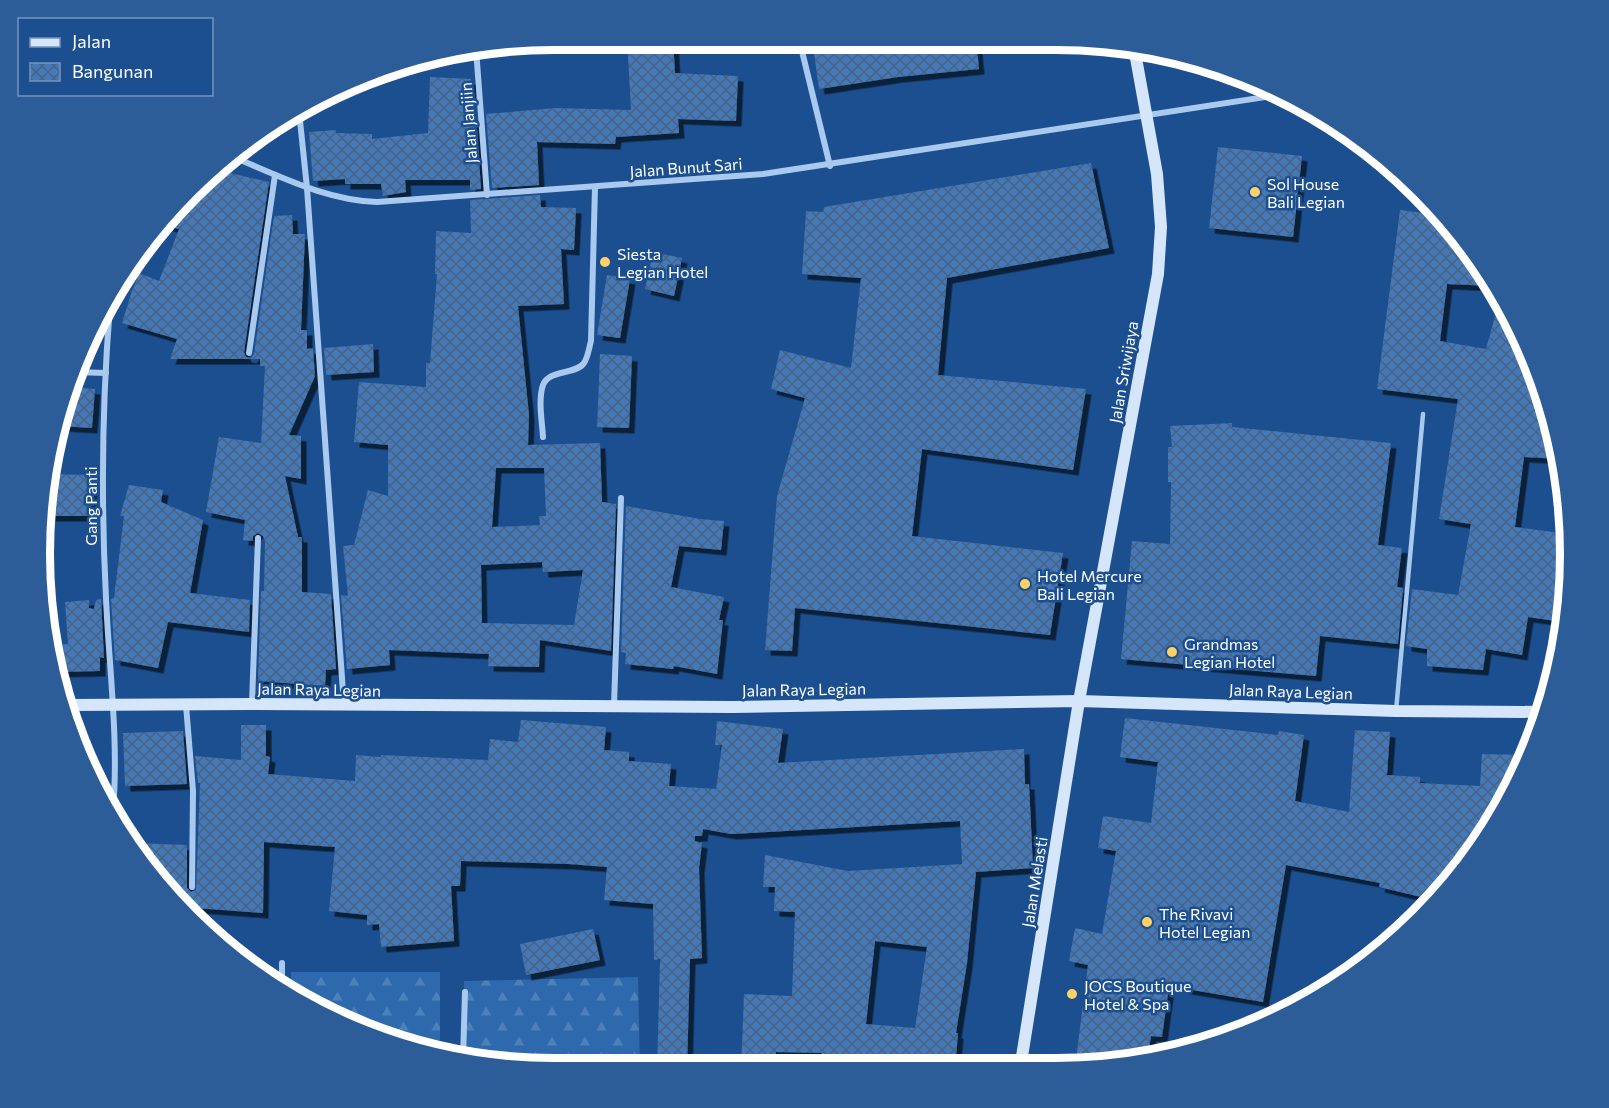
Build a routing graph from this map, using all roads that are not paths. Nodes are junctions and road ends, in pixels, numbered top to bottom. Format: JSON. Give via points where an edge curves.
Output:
{"nodes":[{"id":1,"x":802,"y":50,"type":"edge"},
{"id":2,"x":477,"y":56,"type":"edge"},
{"id":3,"x":1136,"y":56,"type":"edge"},
{"id":4,"x":1267,"y":97,"type":"edge"},
{"id":5,"x":1146,"y":115,"type":"junction"},
{"id":6,"x":300,"y":118,"type":"edge"},
{"id":7,"x":240,"y":160,"type":"edge"},
{"id":8,"x":830,"y":166,"type":"junction"},
{"id":9,"x":275,"y":175,"type":"junction"},
{"id":10,"x":595,"y":187,"type":"junction"},
{"id":11,"x":307,"y":188,"type":"junction"},
{"id":12,"x":487,"y":195,"type":"junction"},
{"id":13,"x":109,"y":317,"type":"edge"},
{"id":14,"x":249,"y":353,"type":"dead end"},
{"id":15,"x":84,"y":372,"type":"edge"},
{"id":16,"x":106,"y":373,"type":"junction"},
{"id":17,"x":1423,"y":414,"type":"dead end"},
{"id":18,"x":543,"y":437,"type":"dead end"},
{"id":19,"x":621,"y":498,"type":"dead end"},
{"id":20,"x":258,"y":538,"type":"dead end"},
{"id":21,"x":1079,"y":701,"type":"junction"},
{"id":22,"x":252,"y":704,"type":"junction"},
{"id":23,"x":73,"y":705,"type":"edge"},
{"id":24,"x":113,"y":705,"type":"junction"},
{"id":25,"x":186,"y":705,"type":"junction"},
{"id":26,"x":344,"y":706,"type":"junction"},
{"id":27,"x":614,"y":707,"type":"junction"},
{"id":28,"x":1395,"y":711,"type":"junction"},
{"id":29,"x":1534,"y":712,"type":"edge"},
{"id":30,"x":113,"y":799,"type":"edge"},
{"id":31,"x":192,"y":887,"type":"dead end"},
{"id":32,"x":282,"y":963,"type":"dead end"},
{"id":33,"x":282,"y":978,"type":"edge"},
{"id":34,"x":465,"y":992,"type":"dead end"},
{"id":35,"x":463,"y":1050,"type":"edge"},
{"id":36,"x":1022,"y":1058,"type":"edge"}],
"edges":[{"from":1,"to":8,"type":"street"},
{"from":2,"to":12,"type":"street","name":"Jalan Janjiin"},
{"from":3,"to":5,"type":"main road","name":"Jalan Sriwijaya"},
{"from":4,"to":5,"type":"street","name":"Jalan Bunut Sari"},
{"from":5,"to":8,"type":"street","name":"Jalan Bunut Sari"},
{"from":5,"to":21,"type":"main road","name":"Jalan Sriwijaya","via":[[1157,174],[1161,227],[1158,274]]},
{"from":6,"to":11,"type":"street"},
{"from":7,"to":9,"type":"street","name":"Jalan Bunut Sari"},
{"from":8,"to":10,"type":"street","name":"Jalan Bunut Sari"},
{"from":9,"to":11,"type":"street","name":"Jalan Bunut Sari"},
{"from":9,"to":14,"type":"street"},
{"from":10,"to":12,"type":"street","name":"Jalan Bunut Sari"},
{"from":10,"to":18,"type":"street","via":[[591,341],[582,366],[544,384]]},
{"from":11,"to":12,"type":"street","name":"Jalan Bunut Sari","via":[[369,202]]},
{"from":11,"to":26,"type":"street"},
{"from":13,"to":16,"type":"street","name":"Gang Panti"},
{"from":15,"to":16,"type":"street"},
{"from":16,"to":24,"type":"street","name":"Gang Panti","via":[[103,528]]},
{"from":17,"to":28,"type":"lane"},
{"from":19,"to":27,"type":"street"},
{"from":20,"to":22,"type":"street"},
{"from":21,"to":27,"type":"main road","name":"Jalan Raya Legian"},
{"from":21,"to":28,"type":"main road","name":"Jalan Raya Legian"},
{"from":21,"to":36,"type":"main road","name":"Jalan Melasti"},
{"from":22,"to":25,"type":"main road","name":"Jalan Raya Legian"},
{"from":22,"to":26,"type":"main road","name":"Jalan Raya Legian"},
{"from":23,"to":24,"type":"main road","name":"Jalan Raya Legian"},
{"from":24,"to":25,"type":"main road","name":"Jalan Raya Legian"},
{"from":24,"to":30,"type":"street","name":"Gang Panti"},
{"from":25,"to":31,"type":"street","via":[[193,791]]},
{"from":26,"to":27,"type":"main road","name":"Jalan Raya Legian"},
{"from":28,"to":29,"type":"main road","name":"Jalan Raya Legian"},
{"from":32,"to":33,"type":"street"},
{"from":34,"to":35,"type":"street"}]}
